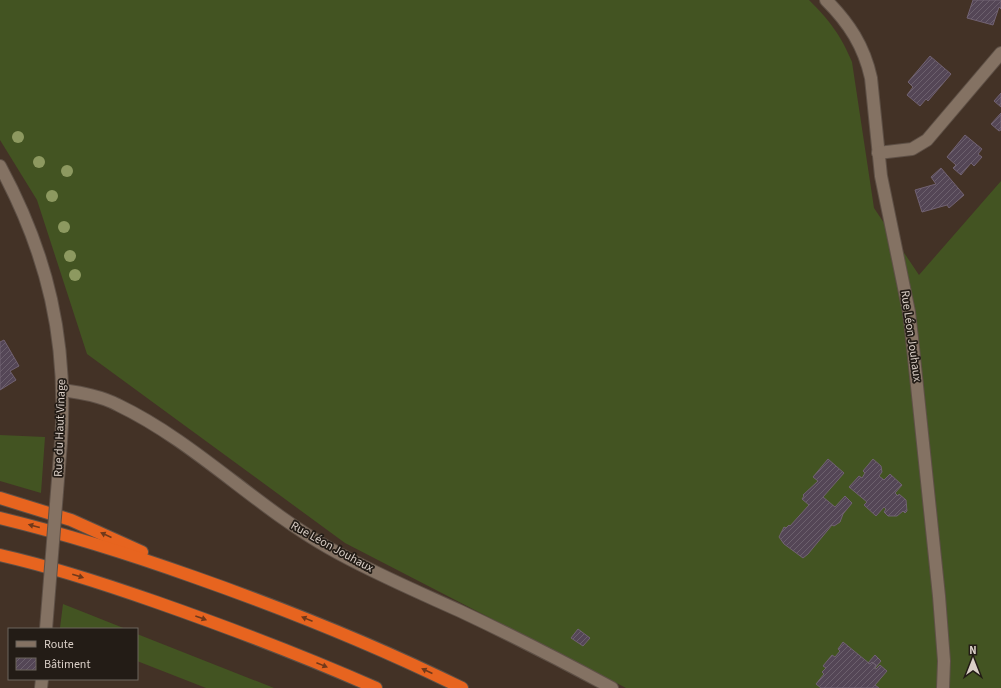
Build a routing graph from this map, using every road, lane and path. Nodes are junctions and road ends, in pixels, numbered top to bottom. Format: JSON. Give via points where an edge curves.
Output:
{"nodes":[{"id":1,"x":826,"y":0,"type":"edge"},
{"id":2,"x":1001,"y":53,"type":"edge"},
{"id":3,"x":878,"y":153,"type":"junction"},
{"id":4,"x":0,"y":166,"type":"edge"},
{"id":5,"x":63,"y":390,"type":"junction"},
{"id":6,"x":0,"y":498,"type":"edge"},
{"id":7,"x":0,"y":518,"type":"edge"},
{"id":8,"x":0,"y":555,"type":"edge"},
{"id":9,"x":192,"y":576,"type":"junction"},
{"id":10,"x":46,"y":628,"type":"edge"},
{"id":11,"x":376,"y":688,"type":"edge"},
{"id":12,"x":462,"y":688,"type":"edge"},
{"id":13,"x":612,"y":688,"type":"edge"},
{"id":14,"x":943,"y":688,"type":"edge"}],
"edges":[{"from":1,"to":3,"type":"street","name":"Rue Léon Jouhaux","via":[[848,24],[863,50],[871,78]]},
{"from":2,"to":3,"type":"street","via":[[927,140],[912,149]]},
{"from":3,"to":14,"type":"street","name":"Rue Léon Jouhaux","via":[[909,312],[939,603],[944,661]]},
{"from":4,"to":5,"type":"street","name":"Rue du Haut Vinage","via":[[28,223],[41,257],[56,323]]},
{"from":5,"to":10,"type":"street","name":"Rue du Haut Vinage","bridge":true},
{"from":5,"to":13,"type":"street","name":"Rue Léon Jouhaux","via":[[92,395],[118,404],[173,438],[281,518],[330,548]]},
{"from":9,"to":6,"type":"highway","one_way":true,"via":[[93,528]]},
{"from":9,"to":7,"type":"highway","one_way":true,"via":[[95,543]]},
{"from":8,"to":11,"type":"highway","one_way":true,"via":[[96,581],[190,614]]},
{"from":12,"to":9,"type":"highway","one_way":true,"via":[[319,624]]}]}
